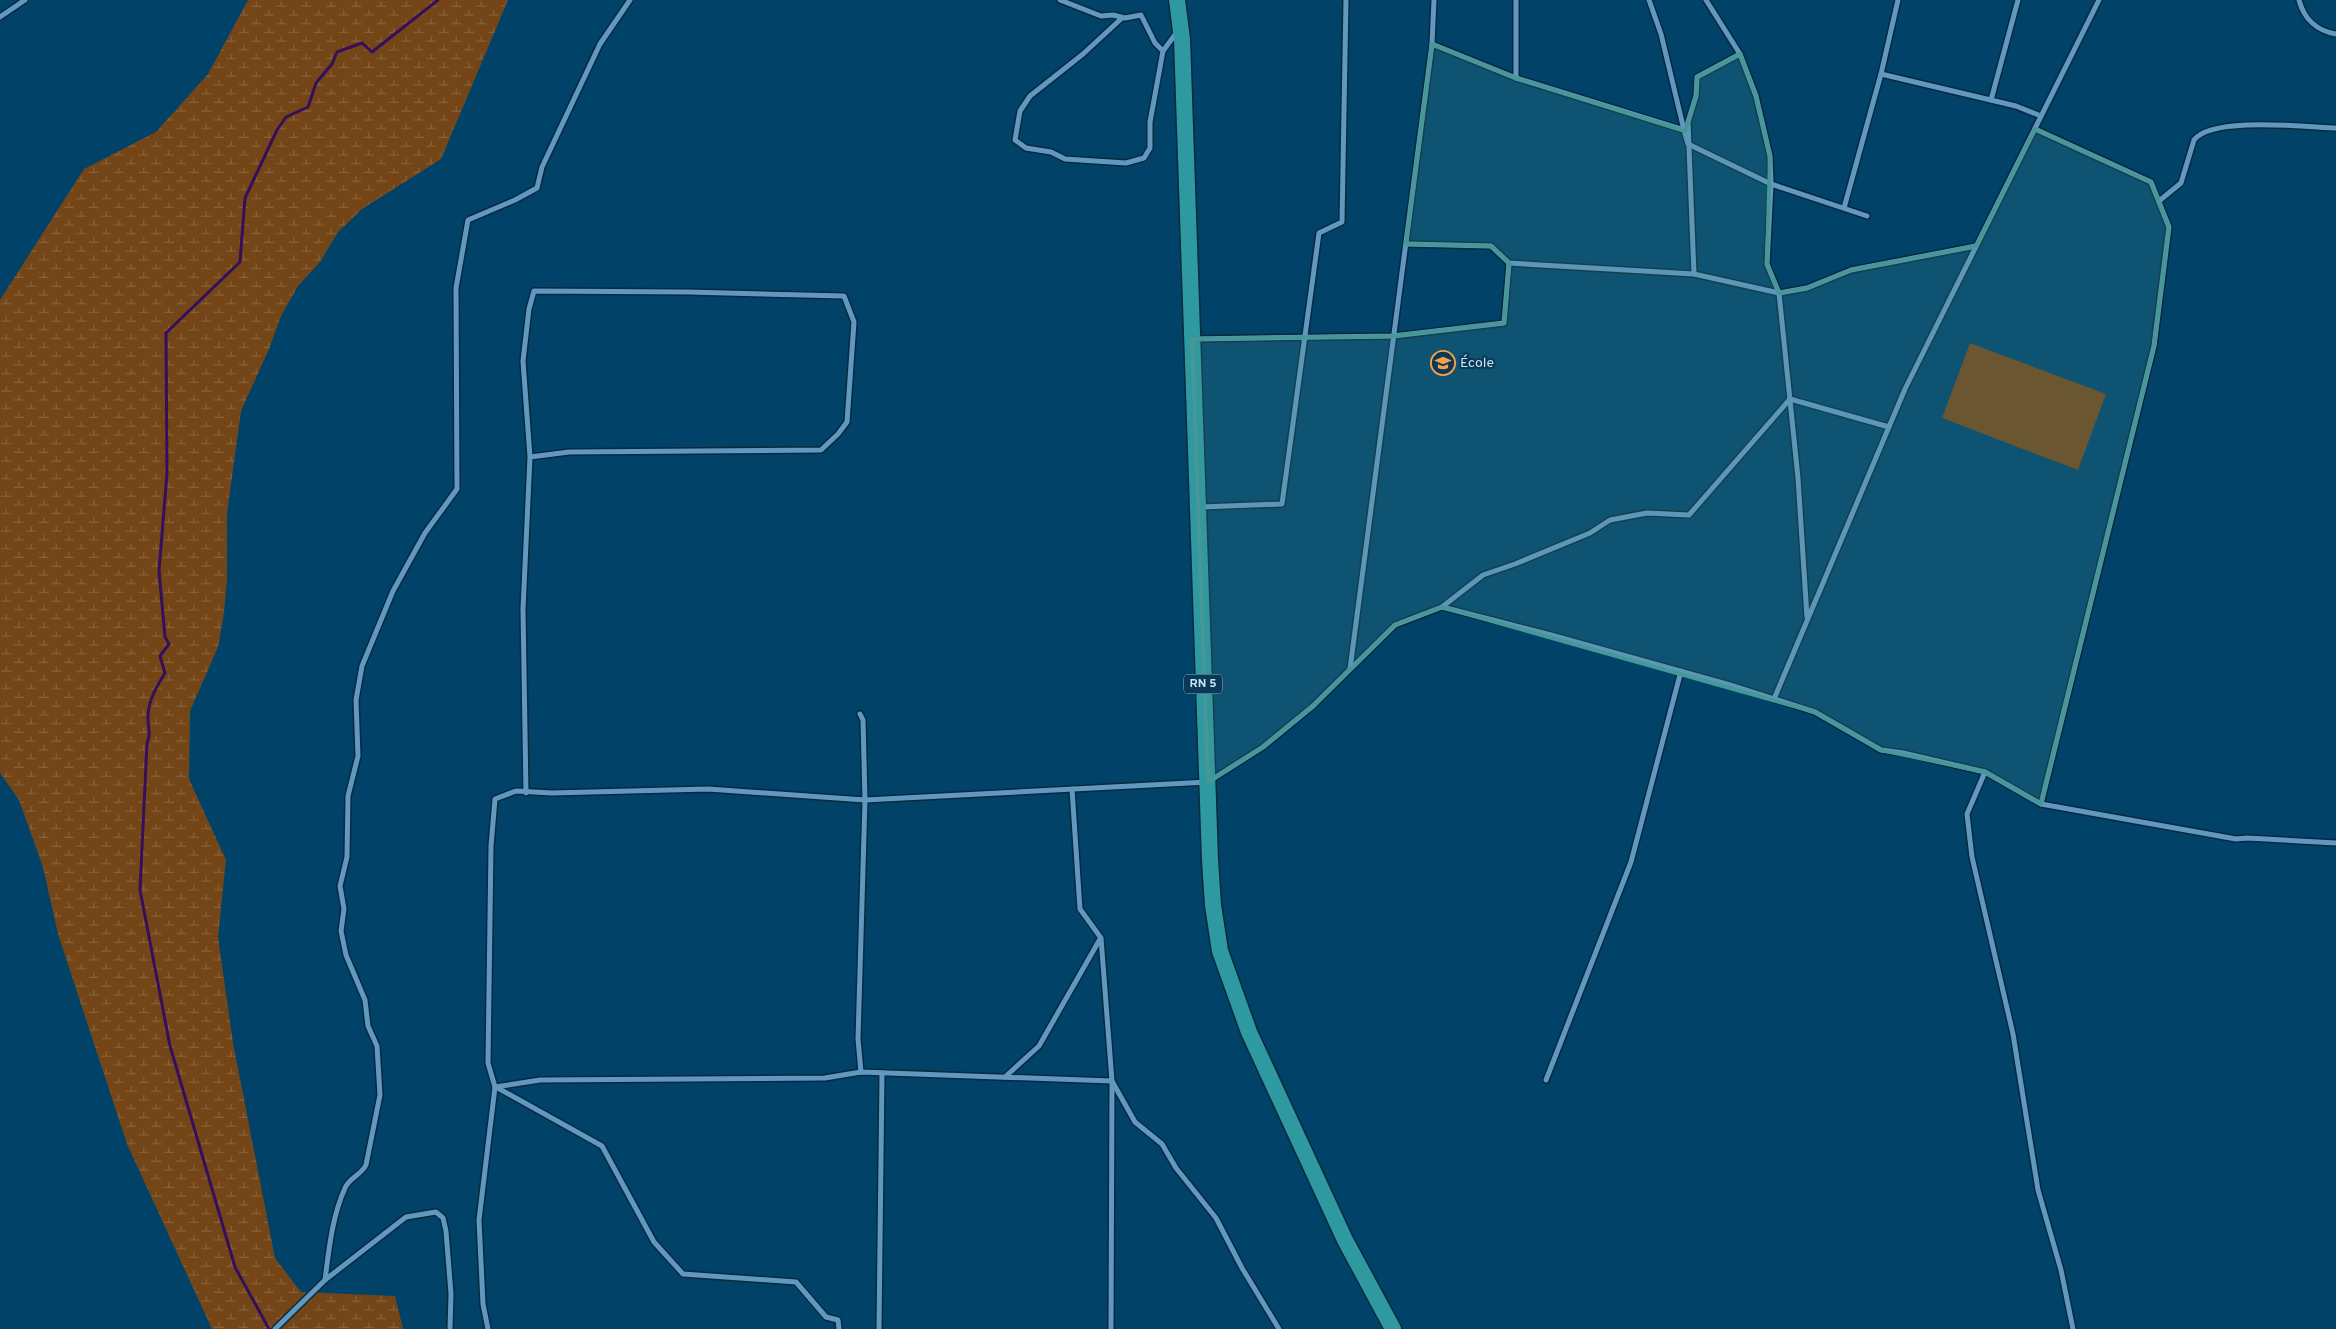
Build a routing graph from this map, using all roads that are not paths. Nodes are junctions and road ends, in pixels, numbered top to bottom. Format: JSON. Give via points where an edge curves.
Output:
{"nodes":[{"id":1,"x":25,"y":0,"type":"edge"},
{"id":2,"x":630,"y":0,"type":"edge"},
{"id":3,"x":1060,"y":0,"type":"edge"},
{"id":4,"x":1177,"y":0,"type":"edge"},
{"id":5,"x":1346,"y":0,"type":"edge"},
{"id":6,"x":1434,"y":0,"type":"edge"},
{"id":7,"x":1516,"y":0,"type":"edge"},
{"id":8,"x":1649,"y":0,"type":"edge"},
{"id":9,"x":1706,"y":0,"type":"edge"},
{"id":10,"x":1898,"y":0,"type":"edge"},
{"id":11,"x":2018,"y":0,"type":"edge"},
{"id":12,"x":2099,"y":0,"type":"edge"},
{"id":13,"x":2299,"y":0,"type":"edge"},
{"id":14,"x":0,"y":17,"type":"edge"},
{"id":15,"x":1122,"y":18,"type":"junction"},
{"id":16,"x":1180,"y":27,"type":"junction"},
{"id":17,"x":2336,"y":34,"type":"edge"},
{"id":18,"x":1432,"y":44,"type":"junction"},
{"id":19,"x":1163,"y":51,"type":"junction"},
{"id":20,"x":1740,"y":54,"type":"junction"},
{"id":21,"x":1881,"y":74,"type":"junction"},
{"id":22,"x":1516,"y":78,"type":"junction"},
{"id":23,"x":1991,"y":100,"type":"junction"},
{"id":24,"x":2041,"y":116,"type":"junction"},
{"id":25,"x":2336,"y":128,"type":"edge"},
{"id":26,"x":2035,"y":129,"type":"junction"},
{"id":27,"x":1684,"y":130,"type":"junction"},
{"id":28,"x":1688,"y":144,"type":"junction"},
{"id":29,"x":1771,"y":184,"type":"junction"},
{"id":30,"x":2159,"y":201,"type":"junction"},
{"id":31,"x":1844,"y":208,"type":"junction"},
{"id":32,"x":1867,"y":216,"type":"dead end"},
{"id":33,"x":1406,"y":244,"type":"junction"},
{"id":34,"x":1976,"y":246,"type":"junction"},
{"id":35,"x":1509,"y":263,"type":"junction"},
{"id":36,"x":1694,"y":274,"type":"junction"},
{"id":37,"x":1779,"y":293,"type":"junction"},
{"id":38,"x":1394,"y":336,"type":"junction"},
{"id":39,"x":1305,"y":337,"type":"junction"},
{"id":40,"x":1192,"y":339,"type":"junction"},
{"id":41,"x":1790,"y":399,"type":"junction"},
{"id":42,"x":1889,"y":427,"type":"junction"},
{"id":43,"x":530,"y":457,"type":"junction"},
{"id":44,"x":1198,"y":507,"type":"junction"},
{"id":45,"x":1442,"y":607,"type":"junction"},
{"id":46,"x":1808,"y":620,"type":"junction"},
{"id":47,"x":1350,"y":670,"type":"junction"},
{"id":48,"x":1681,"y":671,"type":"junction"},
{"id":49,"x":1774,"y":699,"type":"junction"},
{"id":50,"x":860,"y":714,"type":"dead end"},
{"id":51,"x":1985,"y":772,"type":"junction"},
{"id":52,"x":1208,"y":782,"type":"junction"},
{"id":53,"x":1072,"y":790,"type":"junction"},
{"id":54,"x":526,"y":793,"type":"junction"},
{"id":55,"x":865,"y":800,"type":"junction"},
{"id":56,"x":2041,"y":804,"type":"junction"},
{"id":57,"x":2336,"y":843,"type":"edge"},
{"id":58,"x":1100,"y":938,"type":"junction"},
{"id":59,"x":860,"y":1072,"type":"junction"},
{"id":60,"x":882,"y":1073,"type":"junction"},
{"id":61,"x":1005,"y":1077,"type":"junction"},
{"id":62,"x":1546,"y":1080,"type":"dead end"},
{"id":63,"x":1112,"y":1081,"type":"junction"},
{"id":64,"x":496,"y":1087,"type":"junction"},
{"id":65,"x":324,"y":1280,"type":"junction"},
{"id":66,"x":275,"y":1329,"type":"edge"},
{"id":67,"x":450,"y":1329,"type":"edge"},
{"id":68,"x":488,"y":1329,"type":"edge"},
{"id":69,"x":838,"y":1329,"type":"edge"},
{"id":70,"x":879,"y":1329,"type":"edge"},
{"id":71,"x":1111,"y":1329,"type":"edge"},
{"id":72,"x":1279,"y":1329,"type":"edge"},
{"id":73,"x":1393,"y":1329,"type":"edge"},
{"id":74,"x":2073,"y":1329,"type":"edge"}],
"edges":[{"from":1,"to":14,"type":"street"},
{"from":2,"to":65,"type":"street","via":[[600,44],[542,167],[537,188],[468,220],[456,288],[457,490],[425,533],[393,591],[362,666],[357,692],[358,756],[348,796],[347,857],[340,879],[344,909],[341,927],[346,955],[365,1000],[368,1026],[377,1046],[380,1095],[366,1165],[346,1185],[336,1212]]},
{"from":3,"to":15,"type":"street","via":[[1096,15]]},
{"from":4,"to":16,"type":"main road","number":"RN 5"},
{"from":5,"to":39,"type":"street","via":[[1342,222],[1319,233]]},
{"from":6,"to":18,"type":"street"},
{"from":7,"to":22,"type":"street"},
{"from":8,"to":27,"type":"street","via":[[1661,34]]},
{"from":9,"to":20,"type":"street"},
{"from":10,"to":21,"type":"street"},
{"from":11,"to":23,"type":"street"},
{"from":12,"to":24,"type":"street"},
{"from":13,"to":17,"type":"street","via":[[2309,21],[2322,31]]},
{"from":15,"to":19,"type":"street","via":[[1141,15],[1155,43]]},
{"from":15,"to":19,"type":"street","via":[[1030,96],[1020,111],[1015,135],[1019,144],[1078,161],[1126,163],[1144,158],[1150,148],[1150,122]]},
{"from":16,"to":19,"type":"street"},
{"from":16,"to":40,"type":"main road","number":"RN 5"},
{"from":18,"to":22,"type":"street"},
{"from":18,"to":33,"type":"street"},
{"from":20,"to":28,"type":"street","via":[[1697,78],[1696,96],[1688,122]]},
{"from":20,"to":29,"type":"street","via":[[1756,96],[1770,156]]},
{"from":21,"to":23,"type":"street"},
{"from":21,"to":31,"type":"street"},
{"from":22,"to":27,"type":"street"},
{"from":23,"to":24,"type":"street"},
{"from":24,"to":26,"type":"street"},
{"from":25,"to":30,"type":"street","via":[[2232,124],[2199,134],[2180,183]]},
{"from":26,"to":30,"type":"street","via":[[2151,182]]},
{"from":26,"to":34,"type":"street"},
{"from":27,"to":28,"type":"street"},
{"from":28,"to":29,"type":"street"},
{"from":28,"to":36,"type":"street"},
{"from":29,"to":31,"type":"street"},
{"from":29,"to":37,"type":"street","via":[[1767,264]]},
{"from":30,"to":56,"type":"street","via":[[2169,227],[2154,346]]},
{"from":31,"to":32,"type":"street"},
{"from":33,"to":35,"type":"street","via":[[1491,246]]},
{"from":33,"to":38,"type":"street"},
{"from":34,"to":37,"type":"street","via":[[1851,270],[1807,288]]},
{"from":34,"to":42,"type":"street"},
{"from":35,"to":36,"type":"street"},
{"from":35,"to":38,"type":"street","via":[[1504,323]]},
{"from":36,"to":37,"type":"street"},
{"from":37,"to":41,"type":"street"},
{"from":38,"to":39,"type":"street"},
{"from":38,"to":47,"type":"street"},
{"from":39,"to":40,"type":"street"},
{"from":39,"to":44,"type":"street","via":[[1282,504]]},
{"from":40,"to":44,"type":"main road","number":"RN 5"},
{"from":41,"to":42,"type":"street"},
{"from":41,"to":45,"type":"street","via":[[1689,515],[1647,513],[1610,520],[1590,533],[1483,575]]},
{"from":41,"to":46,"type":"street"},
{"from":42,"to":46,"type":"street"},
{"from":43,"to":43,"type":"street","via":[[569,452],[821,450],[847,422],[854,322],[844,296],[534,291],[523,361]]},
{"from":43,"to":54,"type":"street","via":[[523,609]]},
{"from":44,"to":52,"type":"main road","number":"RN 5"},
{"from":45,"to":47,"type":"street","via":[[1395,625]]},
{"from":45,"to":48,"type":"street"},
{"from":46,"to":49,"type":"street"},
{"from":47,"to":52,"type":"street","via":[[1263,748]]},
{"from":48,"to":49,"type":"street"},
{"from":48,"to":62,"type":"street","via":[[1630,862]]},
{"from":49,"to":51,"type":"street","via":[[1815,712],[1881,750]]},
{"from":50,"to":55,"type":"street","via":[[863,720]]},
{"from":51,"to":56,"type":"street"},
{"from":51,"to":74,"type":"street","via":[[1966,814],[1972,857],[2014,1034],[2038,1190],[2061,1270]]},
{"from":52,"to":53,"type":"street"},
{"from":52,"to":73,"type":"main road","number":"RN 5","via":[[1213,905],[1225,969],[1249,1032],[1337,1223]]},
{"from":53,"to":55,"type":"street"},
{"from":53,"to":58,"type":"street","via":[[1080,909]]},
{"from":54,"to":55,"type":"street","via":[[708,789]]},
{"from":54,"to":64,"type":"street","via":[[516,791],[495,799],[491,846],[488,1062]]},
{"from":55,"to":59,"type":"street","via":[[858,1039]]},
{"from":56,"to":57,"type":"street","via":[[2236,839]]},
{"from":58,"to":61,"type":"street","via":[[1039,1046]]},
{"from":58,"to":63,"type":"street"},
{"from":59,"to":60,"type":"street"},
{"from":59,"to":64,"type":"street","via":[[825,1078],[540,1080]]},
{"from":60,"to":61,"type":"street"},
{"from":60,"to":70,"type":"street"},
{"from":61,"to":63,"type":"street"},
{"from":63,"to":71,"type":"street"},
{"from":63,"to":72,"type":"street","via":[[1135,1122],[1162,1144],[1176,1168],[1216,1218],[1232,1252]]},
{"from":64,"to":68,"type":"street","via":[[479,1220]]},
{"from":64,"to":69,"type":"street","via":[[602,1146],[654,1242],[683,1274],[796,1282],[826,1317],[838,1320]]},
{"from":65,"to":66,"type":"street"},
{"from":65,"to":67,"type":"street","via":[[406,1217],[436,1212],[444,1218],[446,1231]]}]}
